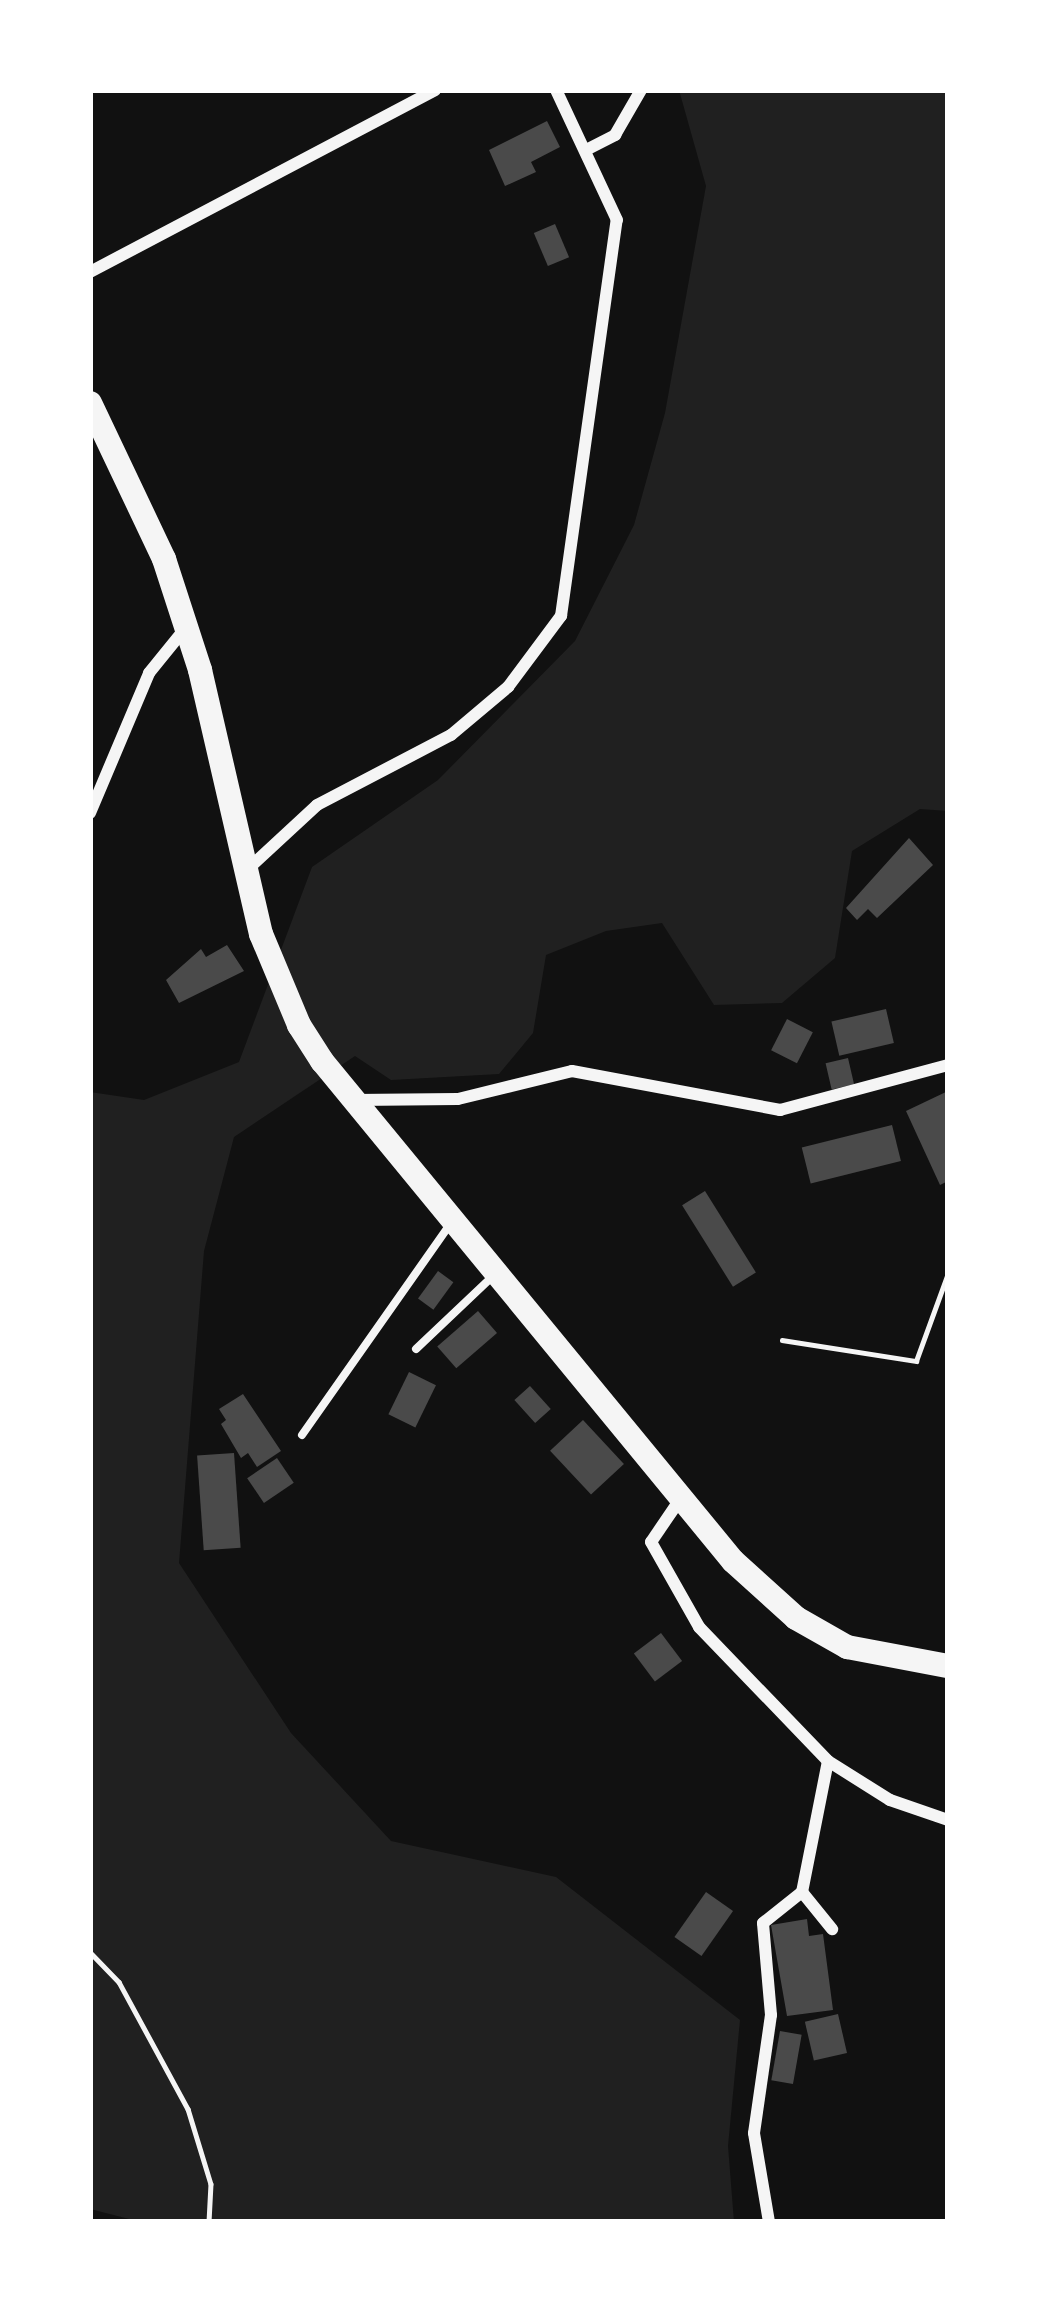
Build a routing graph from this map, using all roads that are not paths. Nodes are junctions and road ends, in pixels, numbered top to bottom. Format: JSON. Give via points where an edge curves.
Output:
{"nodes":[{"id":1,"x":435,"y":90,"type":"edge"},
{"id":2,"x":556,"y":90,"type":"edge"},
{"id":3,"x":641,"y":90,"type":"edge"},
{"id":4,"x":586,"y":150,"type":"junction"},
{"id":5,"x":90,"y":272,"type":"edge"},
{"id":6,"x":90,"y":403,"type":"edge"},
{"id":7,"x":185,"y":629,"type":"junction"},
{"id":8,"x":90,"y":813,"type":"edge"},
{"id":9,"x":244,"y":874,"type":"junction"},
{"id":10,"x":948,"y":1065,"type":"edge"},
{"id":11,"x":354,"y":1100,"type":"junction"},
{"id":12,"x":453,"y":1220,"type":"junction"},
{"id":13,"x":496,"y":1272,"type":"junction"},
{"id":14,"x":416,"y":1349,"type":"dead end"},
{"id":15,"x":302,"y":1435,"type":"dead end"},
{"id":16,"x":681,"y":1498,"type":"junction"},
{"id":17,"x":948,"y":1666,"type":"edge"},
{"id":18,"x":828,"y":1761,"type":"junction"},
{"id":19,"x":948,"y":1820,"type":"edge"},
{"id":20,"x":802,"y":1892,"type":"junction"},
{"id":21,"x":832,"y":1929,"type":"dead end"},
{"id":22,"x":769,"y":2222,"type":"edge"}],
"edges":[{"from":1,"to":5,"type":"street"},
{"from":2,"to":4,"type":"street"},
{"from":3,"to":4,"type":"street","via":[[615,135]]},
{"from":4,"to":9,"type":"street","via":[[613,200],[616,238],[561,616],[508,687],[452,735],[317,805]]},
{"from":6,"to":7,"type":"main road","via":[[164,559]]},
{"from":7,"to":8,"type":"street","via":[[149,673]]},
{"from":7,"to":9,"type":"main road"},
{"from":9,"to":11,"type":"main road","via":[[298,1025]]},
{"from":10,"to":11,"type":"street","via":[[780,1110],[572,1071],[458,1099]]},
{"from":11,"to":12,"type":"main road"},
{"from":12,"to":13,"type":"main road"},
{"from":12,"to":15,"type":"lane"},
{"from":13,"to":14,"type":"lane"},
{"from":13,"to":16,"type":"main road"},
{"from":16,"to":17,"type":"main road","via":[[796,1618],[847,1647]]},
{"from":16,"to":18,"type":"street","via":[[651,1543],[700,1627]]},
{"from":18,"to":19,"type":"street","via":[[890,1800]]},
{"from":18,"to":20,"type":"street"},
{"from":20,"to":21,"type":"street"},
{"from":20,"to":22,"type":"street","via":[[763,1923],[771,2015],[754,2133]]}]}
